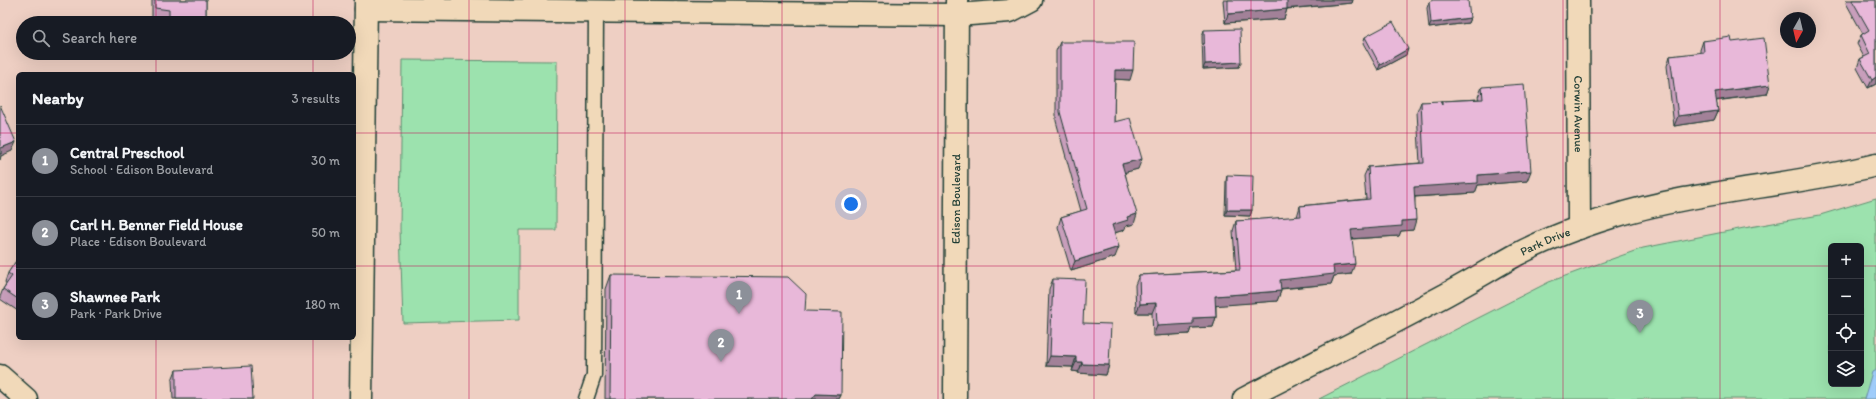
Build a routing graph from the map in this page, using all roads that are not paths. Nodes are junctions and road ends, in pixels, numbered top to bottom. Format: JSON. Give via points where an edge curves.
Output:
{"nodes":[{"id":1,"x":1031,"y":0,"type":"edge"},
{"id":2,"x":1578,"y":0,"type":"edge"},
{"id":3,"x":366,"y":5,"type":"edge"},
{"id":4,"x":957,"y":7,"type":"edge"},
{"id":5,"x":596,"y":11,"type":"junction"},
{"id":6,"x":1876,"y":165,"type":"edge"},
{"id":7,"x":1579,"y":228,"type":"junction"},
{"id":8,"x":0,"y":376,"type":"edge"},
{"id":9,"x":26,"y":399,"type":"edge"},
{"id":10,"x":361,"y":399,"type":"edge"},
{"id":11,"x":586,"y":399,"type":"edge"},
{"id":12,"x":955,"y":399,"type":"edge"},
{"id":13,"x":1244,"y":399,"type":"edge"}],
"edges":[{"from":1,"to":4,"type":"street","via":[[1010,11]]},
{"from":2,"to":7,"type":"street","name":"Corwin Avenue"},
{"from":3,"to":5,"type":"street"},
{"from":3,"to":10,"type":"street"},
{"from":4,"to":5,"type":"street"},
{"from":4,"to":12,"type":"street","name":"Edison Boulevard"},
{"from":5,"to":11,"type":"lane","via":[[594,375]]},
{"from":6,"to":7,"type":"street","name":"Park Drive","via":[[1657,205]]},
{"from":7,"to":13,"type":"street","name":"Park Drive","via":[[1517,255],[1436,300]]},
{"from":8,"to":9,"type":"street"}]}
